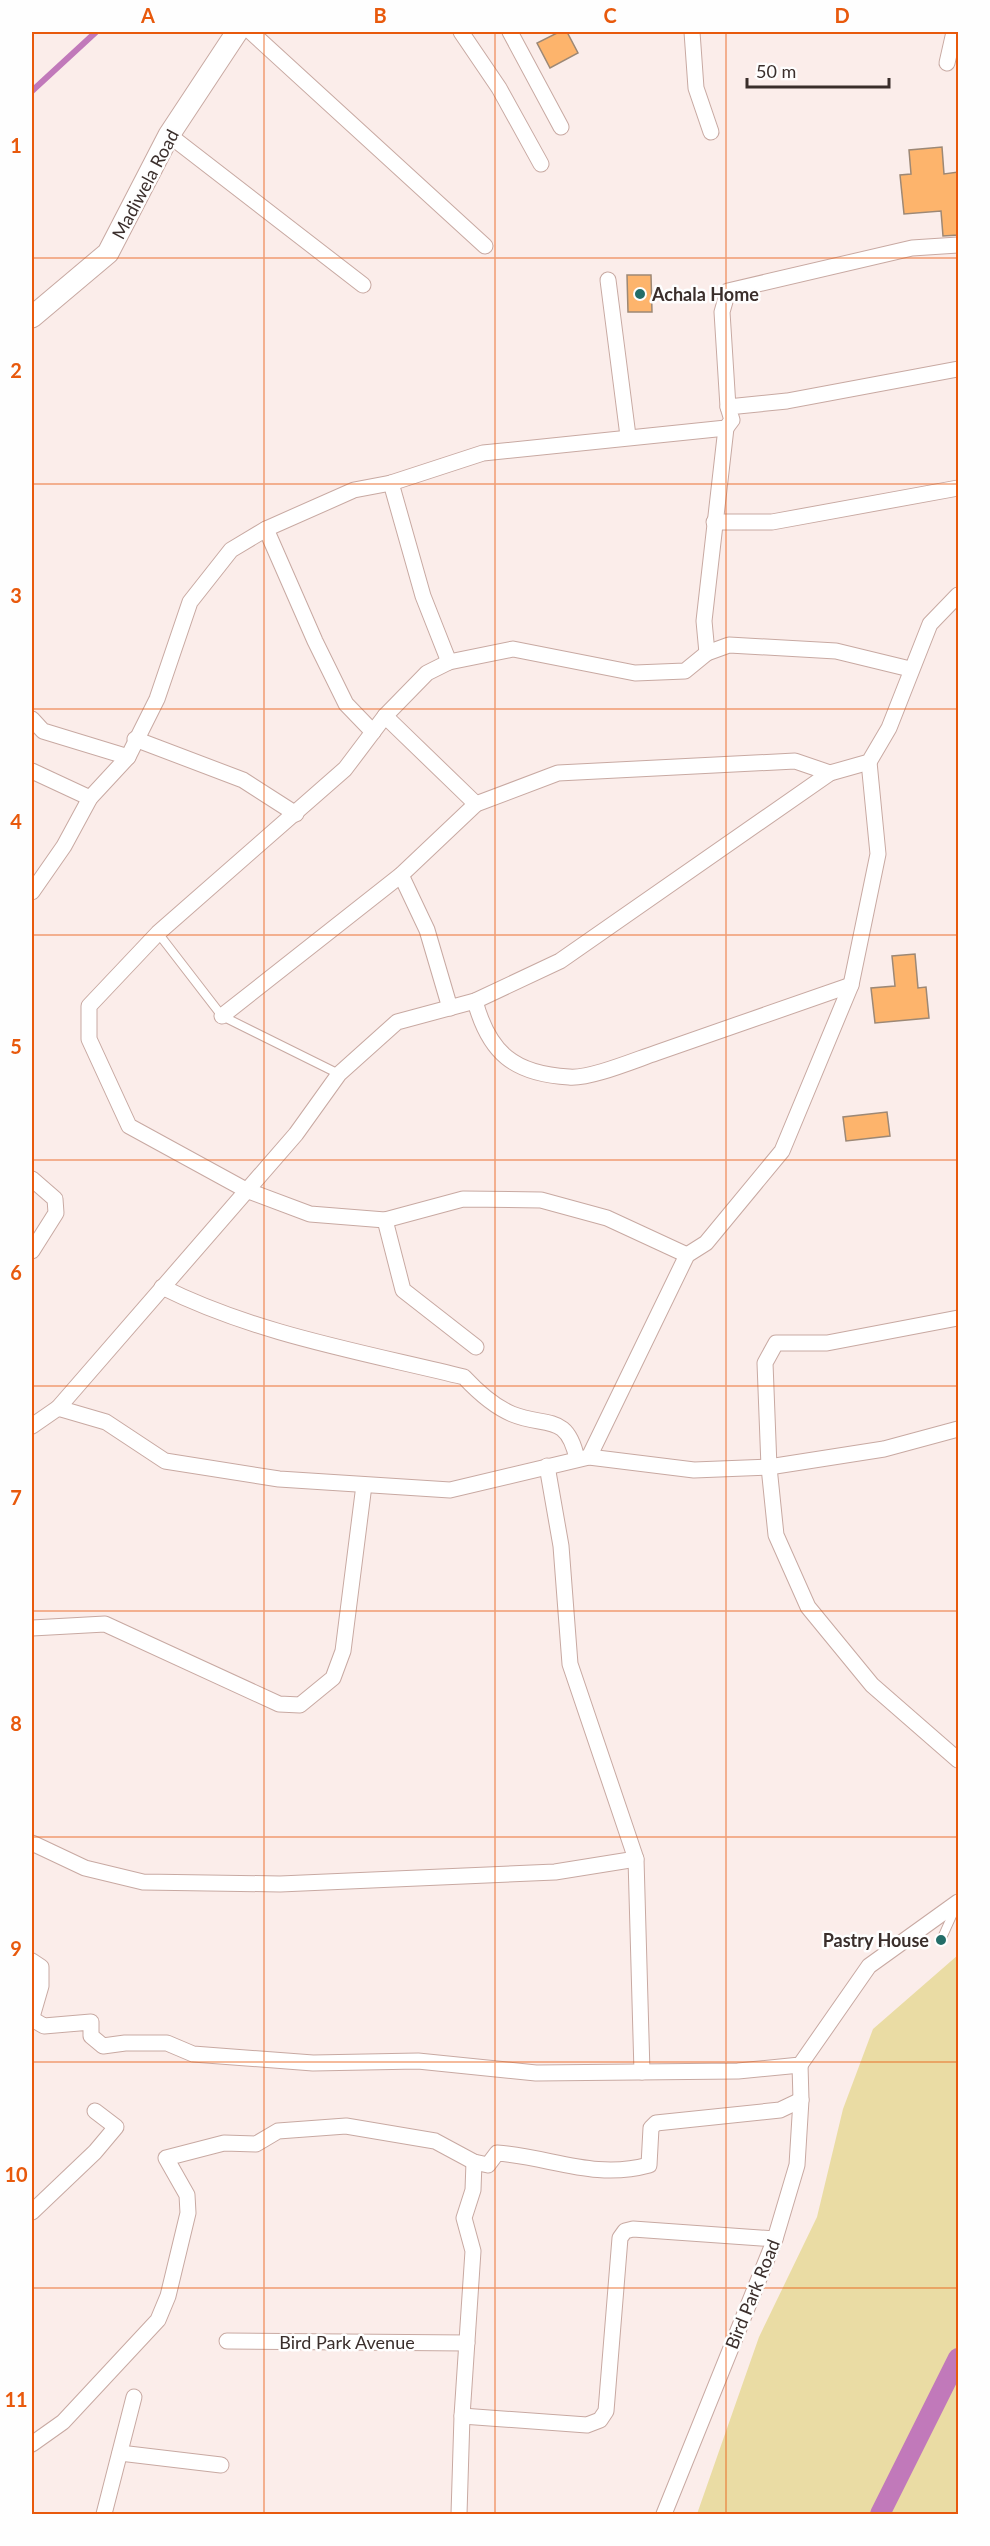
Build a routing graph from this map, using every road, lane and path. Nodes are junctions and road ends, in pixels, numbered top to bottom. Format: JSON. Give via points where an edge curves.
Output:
{"nodes":[{"id":1,"x":237,"y":32,"type":"edge"},
{"id":2,"x":251,"y":32,"type":"edge"},
{"id":3,"x":461,"y":32,"type":"edge"},
{"id":4,"x":510,"y":32,"type":"edge"},
{"id":5,"x":692,"y":32,"type":"edge"},
{"id":6,"x":954,"y":32,"type":"edge"},
{"id":7,"x":947,"y":63,"type":"dead end"},
{"id":8,"x":561,"y":127,"type":"dead end"},
{"id":9,"x":711,"y":132,"type":"dead end"},
{"id":10,"x":169,"y":135,"type":"junction"},
{"id":11,"x":542,"y":164,"type":"dead end"},
{"id":12,"x":958,"y":245,"type":"edge"},
{"id":13,"x":485,"y":246,"type":"dead end"},
{"id":14,"x":608,"y":280,"type":"dead end"},
{"id":15,"x":363,"y":285,"type":"dead end"},
{"id":16,"x":32,"y":317,"type":"edge"},
{"id":17,"x":958,"y":369,"type":"edge"},
{"id":18,"x":728,"y":407,"type":"junction"},
{"id":19,"x":726,"y":428,"type":"junction"},
{"id":20,"x":628,"y":436,"type":"junction"},
{"id":21,"x":391,"y":483,"type":"junction"},
{"id":22,"x":958,"y":488,"type":"edge"},
{"id":23,"x":714,"y":522,"type":"junction"},
{"id":24,"x":266,"y":529,"type":"junction"},
{"id":25,"x":958,"y":595,"type":"edge"},
{"id":26,"x":707,"y":653,"type":"junction"},
{"id":27,"x":449,"y":662,"type":"junction"},
{"id":28,"x":910,"y":669,"type":"junction"},
{"id":29,"x":385,"y":716,"type":"junction"},
{"id":30,"x":32,"y":718,"type":"edge"},
{"id":31,"x":373,"y":732,"type":"junction"},
{"id":32,"x":135,"y":739,"type":"junction"},
{"id":33,"x":128,"y":757,"type":"junction"},
{"id":34,"x":869,"y":762,"type":"junction"},
{"id":35,"x":32,"y":771,"type":"edge"},
{"id":36,"x":831,"y":773,"type":"junction"},
{"id":37,"x":90,"y":798,"type":"junction"},
{"id":38,"x":476,"y":804,"type":"junction"},
{"id":39,"x":296,"y":814,"type":"junction"},
{"id":40,"x":401,"y":875,"type":"junction"},
{"id":41,"x":32,"y":892,"type":"edge"},
{"id":42,"x":158,"y":933,"type":"junction"},
{"id":43,"x":851,"y":985,"type":"junction"},
{"id":44,"x":475,"y":1001,"type":"junction"},
{"id":45,"x":450,"y":1008,"type":"junction"},
{"id":46,"x":222,"y":1016,"type":"junction"},
{"id":47,"x":339,"y":1074,"type":"junction"},
{"id":48,"x":32,"y":1176,"type":"edge"},
{"id":49,"x":246,"y":1190,"type":"junction"},
{"id":50,"x":385,"y":1220,"type":"junction"},
{"id":51,"x":32,"y":1251,"type":"edge"},
{"id":52,"x":687,"y":1255,"type":"junction"},
{"id":53,"x":162,"y":1287,"type":"junction"},
{"id":54,"x":958,"y":1318,"type":"edge"},
{"id":55,"x":476,"y":1347,"type":"dead end"},
{"id":56,"x":58,"y":1408,"type":"junction"},
{"id":57,"x":32,"y":1426,"type":"edge"},
{"id":58,"x":958,"y":1429,"type":"edge"},
{"id":59,"x":583,"y":1458,"type":"junction"},
{"id":60,"x":547,"y":1466,"type":"junction"},
{"id":61,"x":769,"y":1467,"type":"junction"},
{"id":62,"x":364,"y":1485,"type":"junction"},
{"id":63,"x":32,"y":1628,"type":"edge"},
{"id":64,"x":958,"y":1760,"type":"edge"},
{"id":65,"x":32,"y":1843,"type":"edge"},
{"id":66,"x":636,"y":1859,"type":"junction"},
{"id":67,"x":958,"y":1903,"type":"edge"},
{"id":68,"x":941,"y":1940,"type":"dead end"},
{"id":69,"x":32,"y":1961,"type":"edge"},
{"id":70,"x":32,"y":2018,"type":"edge"},
{"id":71,"x":800,"y":2065,"type":"junction"},
{"id":72,"x":642,"y":2072,"type":"junction"},
{"id":73,"x":801,"y":2100,"type":"junction"},
{"id":74,"x":94,"y":2111,"type":"dead end"},
{"id":75,"x":474,"y":2163,"type":"junction"},
{"id":76,"x":32,"y":2212,"type":"edge"},
{"id":77,"x":775,"y":2239,"type":"junction"},
{"id":78,"x":227,"y":2341,"type":"dead end"},
{"id":79,"x":467,"y":2343,"type":"junction"},
{"id":80,"x":134,"y":2397,"type":"dead end"},
{"id":81,"x":462,"y":2416,"type":"junction"},
{"id":82,"x":32,"y":2444,"type":"edge"},
{"id":83,"x":120,"y":2453,"type":"junction"},
{"id":84,"x":221,"y":2465,"type":"dead end"},
{"id":85,"x":104,"y":2514,"type":"edge"},
{"id":86,"x":459,"y":2514,"type":"edge"},
{"id":87,"x":664,"y":2514,"type":"edge"}],
"edges":[{"from":1,"to":10,"type":"main road","name":"Madiwela Road"},
{"from":2,"to":13,"type":"street"},
{"from":3,"to":11,"type":"street","via":[[500,87]]},
{"from":4,"to":8,"type":"street"},
{"from":5,"to":9,"type":"street","via":[[696,88]]},
{"from":6,"to":7,"type":"street"},
{"from":10,"to":15,"type":"street"},
{"from":10,"to":16,"type":"main road","name":"Madiwela Road","via":[[108,253]]},
{"from":12,"to":18,"type":"street","via":[[912,248],[728,291],[722,312]]},
{"from":14,"to":20,"type":"street"},
{"from":17,"to":18,"type":"street","via":[[787,401]]},
{"from":18,"to":19,"type":"street","via":[[732,420]]},
{"from":19,"to":20,"type":"street"},
{"from":19,"to":23,"type":"street"},
{"from":20,"to":21,"type":"street","via":[[483,453]]},
{"from":21,"to":24,"type":"street","via":[[354,490]]},
{"from":21,"to":27,"type":"street","via":[[423,596]]},
{"from":22,"to":23,"type":"street","via":[[772,522]]},
{"from":23,"to":26,"type":"street","via":[[704,621]]},
{"from":24,"to":31,"type":"street","via":[[346,704]]},
{"from":24,"to":32,"type":"street","via":[[231,550],[190,602],[156,699]]},
{"from":25,"to":28,"type":"street","via":[[930,624]]},
{"from":26,"to":27,"type":"street","via":[[685,671],[635,673],[513,649]]},
{"from":26,"to":28,"type":"street","via":[[729,645],[836,651]]},
{"from":27,"to":29,"type":"street","via":[[427,673]]},
{"from":28,"to":34,"type":"street","via":[[889,729]]},
{"from":29,"to":31,"type":"street"},
{"from":29,"to":38,"type":"street"},
{"from":30,"to":33,"type":"street","via":[[43,731]]},
{"from":31,"to":39,"type":"street","via":[[345,769]]},
{"from":32,"to":33,"type":"street"},
{"from":32,"to":39,"type":"street","via":[[243,780]]},
{"from":33,"to":37,"type":"street"},
{"from":34,"to":36,"type":"street"},
{"from":34,"to":43,"type":"street","via":[[878,854]]},
{"from":35,"to":37,"type":"street"},
{"from":36,"to":38,"type":"street","via":[[795,761],[558,773]]},
{"from":36,"to":44,"type":"street","via":[[560,961]]},
{"from":37,"to":41,"type":"street","via":[[64,846]]},
{"from":38,"to":40,"type":"street"},
{"from":39,"to":42,"type":"street"},
{"from":40,"to":45,"type":"street","via":[[428,930]]},
{"from":40,"to":46,"type":"street"},
{"from":42,"to":46,"type":"lane"},
{"from":42,"to":49,"type":"street","via":[[89,1006],[88,1039],[129,1126]]},
{"from":43,"to":44,"type":"street","via":[[618,1066],[571,1078],[528,1070],[500,1053],[482,1028]]},
{"from":43,"to":52,"type":"street","via":[[782,1151],[706,1243]]},
{"from":44,"to":45,"type":"street"},
{"from":45,"to":47,"type":"street","via":[[397,1022]]},
{"from":46,"to":47,"type":"lane"},
{"from":47,"to":49,"type":"street","via":[[296,1134]]},
{"from":48,"to":51,"type":"street","via":[[55,1199],[56,1213]]},
{"from":49,"to":50,"type":"street","via":[[310,1214]]},
{"from":49,"to":53,"type":"street"},
{"from":50,"to":52,"type":"street","via":[[463,1199],[541,1200],[607,1218]]},
{"from":50,"to":55,"type":"street","via":[[402,1290]]},
{"from":52,"to":59,"type":"street"},
{"from":53,"to":56,"type":"street"},
{"from":53,"to":59,"type":"street","via":[[206,1309],[279,1331],[464,1377],[486,1399],[512,1414],[559,1425],[573,1438]]},
{"from":54,"to":61,"type":"street","via":[[828,1343],[776,1343],[765,1363]]},
{"from":56,"to":57,"type":"street"},
{"from":56,"to":62,"type":"street","via":[[106,1422],[165,1461],[279,1479]]},
{"from":58,"to":61,"type":"street","via":[[884,1449]]},
{"from":59,"to":60,"type":"street"},
{"from":59,"to":61,"type":"street","via":[[694,1470]]},
{"from":60,"to":62,"type":"street","via":[[450,1490]]},
{"from":60,"to":66,"type":"street","via":[[561,1546],[570,1664]]},
{"from":61,"to":64,"type":"street","via":[[776,1534],[808,1607],[872,1685]]},
{"from":62,"to":63,"type":"street","via":[[343,1651],[333,1678],[300,1705],[279,1704],[105,1624]]},
{"from":65,"to":66,"type":"street","via":[[85,1868],[142,1882],[280,1884],[555,1872]]},
{"from":66,"to":72,"type":"street"},
{"from":67,"to":68,"type":"lane"},
{"from":67,"to":71,"type":"street","via":[[869,1966]]},
{"from":69,"to":70,"type":"street","via":[[41,1967],[41,1986]]},
{"from":70,"to":72,"type":"street","via":[[44,2026],[91,2022],[91,2036],[103,2046],[167,2043],[193,2054],[313,2063],[418,2061],[536,2073]]},
{"from":71,"to":72,"type":"street","via":[[738,2071]]},
{"from":71,"to":73,"type":"street","name":"Bird Park Road"},
{"from":73,"to":75,"type":"street","via":[[780,2110],[656,2123],[651,2128],[649,2165],[626,2171],[588,2170],[497,2153],[489,2165]]},
{"from":73,"to":77,"type":"street","name":"Bird Park Road","via":[[797,2165]]},
{"from":74,"to":76,"type":"street","via":[[116,2127]]},
{"from":75,"to":79,"type":"street","via":[[464,2218],[473,2251]]},
{"from":75,"to":82,"type":"street","via":[[435,2141],[346,2126],[278,2131],[256,2144],[224,2143],[166,2158],[187,2194],[188,2213],[168,2296],[158,2320],[63,2422]]},
{"from":77,"to":81,"type":"street","via":[[625,2231],[620,2238],[606,2411],[600,2420],[587,2425]]},
{"from":77,"to":87,"type":"street","name":"Bird Park Road"},
{"from":78,"to":79,"type":"street","name":"Bird Park Avenue"},
{"from":79,"to":81,"type":"street"},
{"from":80,"to":83,"type":"street"},
{"from":81,"to":86,"type":"street"},
{"from":83,"to":84,"type":"street"},
{"from":83,"to":85,"type":"street"}]}
